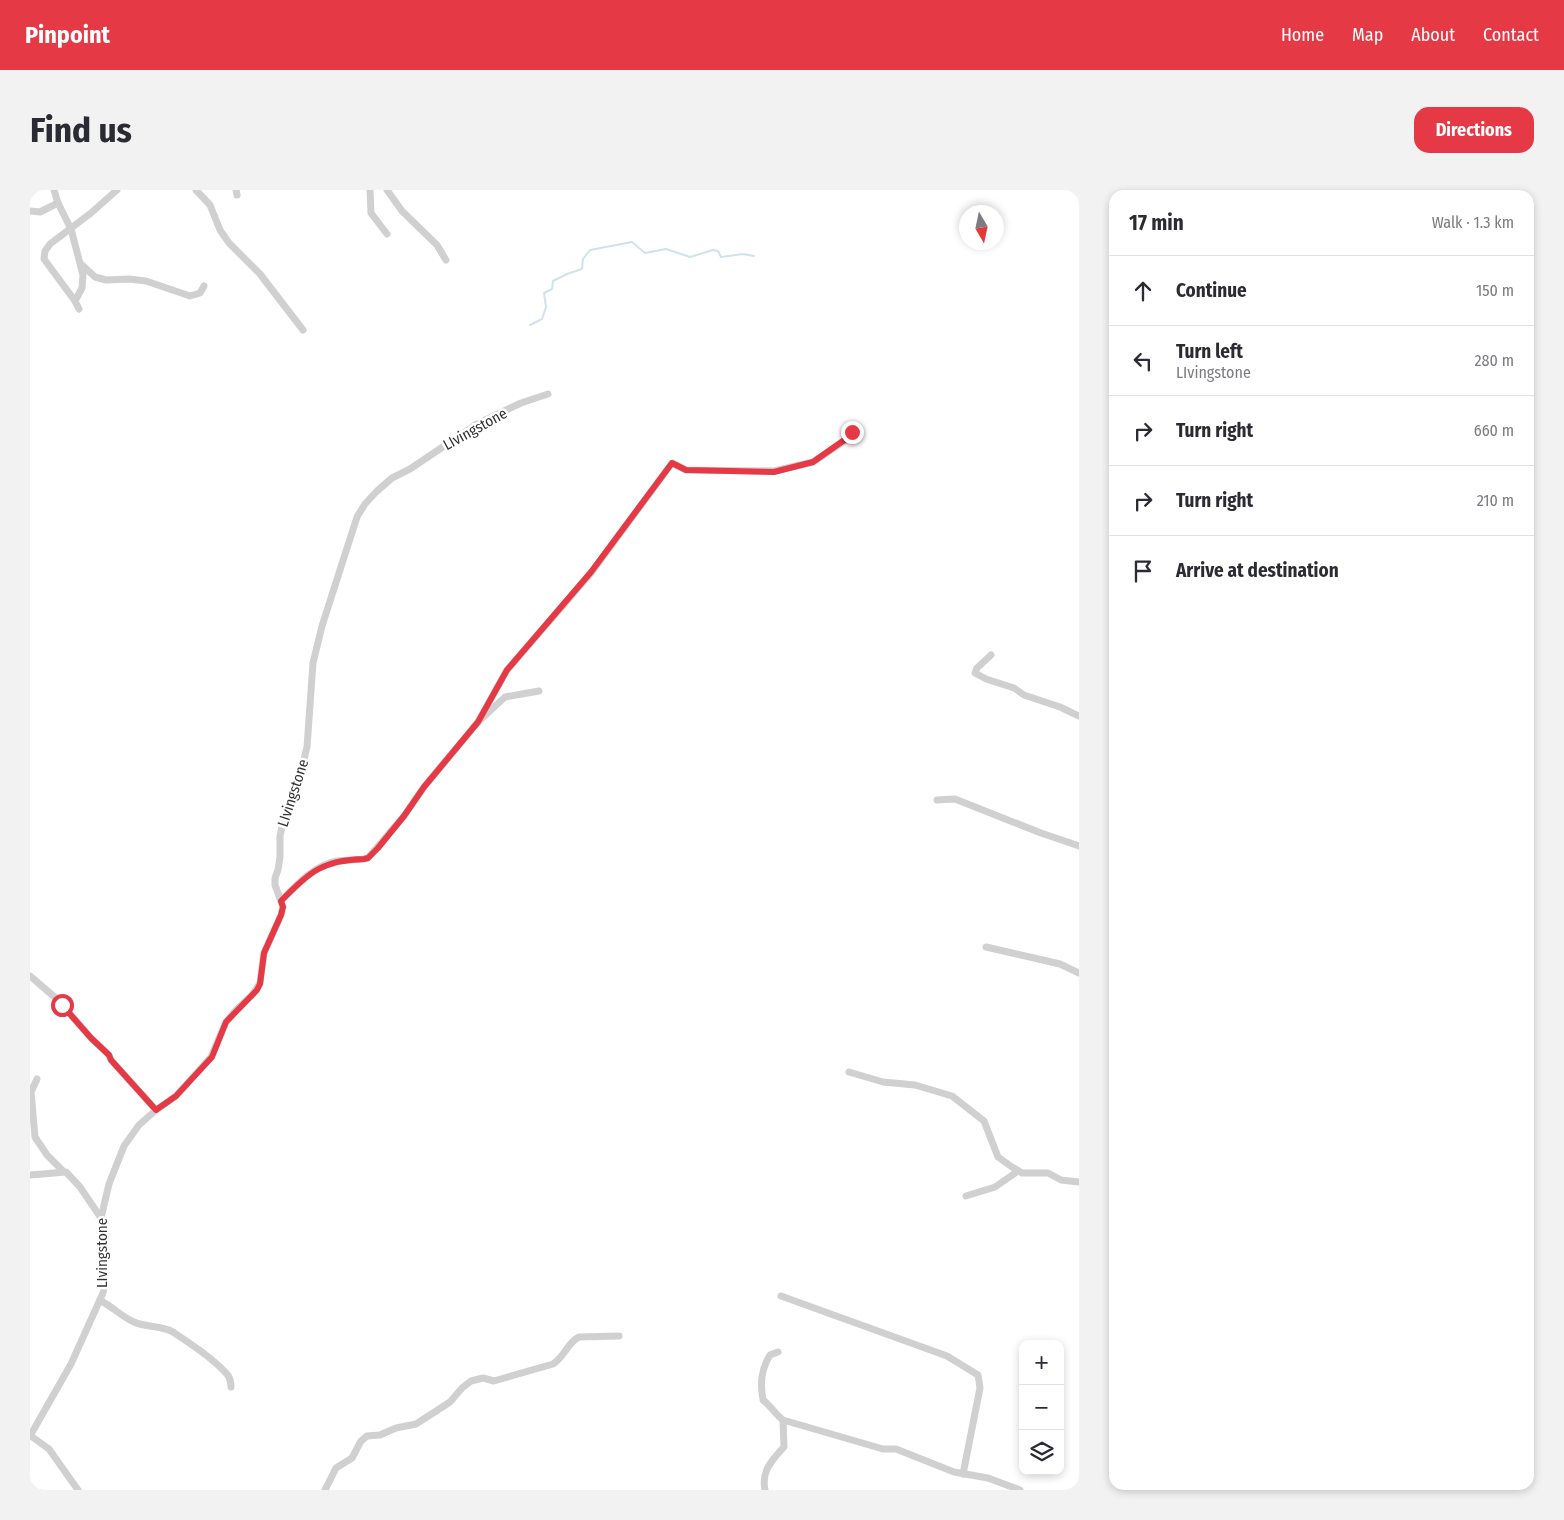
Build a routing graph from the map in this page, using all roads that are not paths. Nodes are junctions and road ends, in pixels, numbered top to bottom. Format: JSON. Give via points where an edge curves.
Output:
{"nodes":[{"id":1,"x":54,"y":190,"type":"edge"},
{"id":2,"x":117,"y":190,"type":"edge"},
{"id":3,"x":196,"y":190,"type":"edge"},
{"id":4,"x":370,"y":190,"type":"edge"},
{"id":5,"x":387,"y":190,"type":"edge"},
{"id":6,"x":58,"y":203,"type":"junction"},
{"id":7,"x":30,"y":210,"type":"edge"},
{"id":8,"x":71,"y":229,"type":"junction"},
{"id":9,"x":387,"y":234,"type":"dead end"},
{"id":10,"x":446,"y":260,"type":"dead end"},
{"id":11,"x":81,"y":264,"type":"junction"},
{"id":12,"x":204,"y":286,"type":"dead end"},
{"id":13,"x":76,"y":301,"type":"junction"},
{"id":14,"x":79,"y":309,"type":"dead end"},
{"id":15,"x":304,"y":330,"type":"dead end"},
{"id":16,"x":548,"y":394,"type":"dead end"},
{"id":17,"x":852,"y":432,"type":"dead end"},
{"id":18,"x":991,"y":655,"type":"dead end"},
{"id":19,"x":539,"y":691,"type":"dead end"},
{"id":20,"x":1079,"y":716,"type":"edge"},
{"id":21,"x":478,"y":722,"type":"junction"},
{"id":22,"x":937,"y":800,"type":"dead end"},
{"id":23,"x":1079,"y":846,"type":"edge"},
{"id":24,"x":281,"y":901,"type":"junction"},
{"id":25,"x":986,"y":947,"type":"dead end"},
{"id":26,"x":1079,"y":973,"type":"edge"},
{"id":27,"x":30,"y":976,"type":"edge"},
{"id":28,"x":849,"y":1072,"type":"dead end"},
{"id":29,"x":37,"y":1079,"type":"dead end"},
{"id":30,"x":156,"y":1110,"type":"junction"},
{"id":31,"x":63,"y":1171,"type":"junction"},
{"id":32,"x":1018,"y":1171,"type":"junction"},
{"id":33,"x":30,"y":1175,"type":"edge"},
{"id":34,"x":1079,"y":1182,"type":"edge"},
{"id":35,"x":966,"y":1196,"type":"dead end"},
{"id":36,"x":101,"y":1218,"type":"junction"},
{"id":37,"x":781,"y":1296,"type":"dead end"},
{"id":38,"x":101,"y":1301,"type":"junction"},
{"id":39,"x":619,"y":1336,"type":"dead end"},
{"id":40,"x":778,"y":1352,"type":"dead end"},
{"id":41,"x":231,"y":1387,"type":"dead end"},
{"id":42,"x":783,"y":1420,"type":"junction"},
{"id":43,"x":30,"y":1436,"type":"edge"},
{"id":44,"x":963,"y":1474,"type":"junction"},
{"id":45,"x":78,"y":1490,"type":"edge"},
{"id":46,"x":325,"y":1490,"type":"edge"},
{"id":47,"x":764,"y":1490,"type":"edge"},
{"id":48,"x":1020,"y":1490,"type":"edge"}],
"edges":[{"from":1,"to":6,"type":"street"},
{"from":2,"to":8,"type":"street"},
{"from":3,"to":15,"type":"street","via":[[210,205],[229,244],[260,274]]},
{"from":4,"to":9,"type":"street","via":[[372,213]]},
{"from":5,"to":10,"type":"street","via":[[402,211],[437,245]]},
{"from":6,"to":7,"type":"street","via":[[40,212]]},
{"from":6,"to":8,"type":"street"},
{"from":8,"to":11,"type":"street"},
{"from":8,"to":13,"type":"street","via":[[50,244],[44,259]]},
{"from":11,"to":12,"type":"street","via":[[95,277],[146,282],[190,296],[200,293]]},
{"from":11,"to":13,"type":"street","via":[[83,281]]},
{"from":13,"to":14,"type":"street"},
{"from":16,"to":24,"type":"street","name":"LIvingstone","via":[[477,424],[392,478],[365,504],[357,517],[313,663],[307,747],[280,836],[275,885]]},
{"from":17,"to":21,"type":"street","via":[[813,462],[774,472],[686,470],[672,463],[591,572],[507,670]]},
{"from":18,"to":20,"type":"street","via":[[975,673]]},
{"from":19,"to":21,"type":"street","via":[[505,697]]},
{"from":21,"to":24,"type":"street","via":[[368,858],[335,861],[320,868]]},
{"from":22,"to":23,"type":"street","via":[[956,800]]},
{"from":24,"to":30,"type":"street","name":"LIvingstone","via":[[281,915],[264,953],[257,990],[226,1022],[212,1057],[176,1096]]},
{"from":25,"to":26,"type":"street","via":[[1060,964]]},
{"from":27,"to":30,"type":"street","via":[[62,1005]]},
{"from":28,"to":32,"type":"street","via":[[883,1082],[915,1085],[960,1100],[984,1121],[998,1157]]},
{"from":29,"to":31,"type":"street","via":[[31,1092],[35,1137]]},
{"from":30,"to":36,"type":"street","name":"LIvingstone","via":[[135,1129],[124,1146],[109,1184]]},
{"from":31,"to":33,"type":"street"},
{"from":31,"to":36,"type":"street","via":[[80,1186]]},
{"from":32,"to":34,"type":"street","via":[[1048,1173],[1061,1180]]},
{"from":32,"to":35,"type":"street","via":[[995,1187]]},
{"from":36,"to":38,"type":"street","name":"LIvingstone","via":[[105,1284]]},
{"from":37,"to":44,"type":"street","via":[[946,1356],[978,1375],[980,1388]]},
{"from":38,"to":41,"type":"street","via":[[135,1322],[167,1328],[226,1373]]},
{"from":38,"to":43,"type":"street","name":"LIvingstone","via":[[68,1370]]},
{"from":39,"to":46,"type":"street","via":[[578,1337],[562,1358],[553,1364],[494,1381],[483,1378],[471,1381],[450,1402],[416,1424],[367,1436],[352,1458],[336,1468]]},
{"from":40,"to":42,"type":"street","via":[[767,1360],[760,1384],[763,1400]]},
{"from":42,"to":44,"type":"street","via":[[883,1449],[896,1449]]},
{"from":42,"to":47,"type":"street","via":[[784,1447],[766,1467]]},
{"from":43,"to":45,"type":"street","via":[[49,1449]]},
{"from":44,"to":48,"type":"street","via":[[988,1478]]}]}
